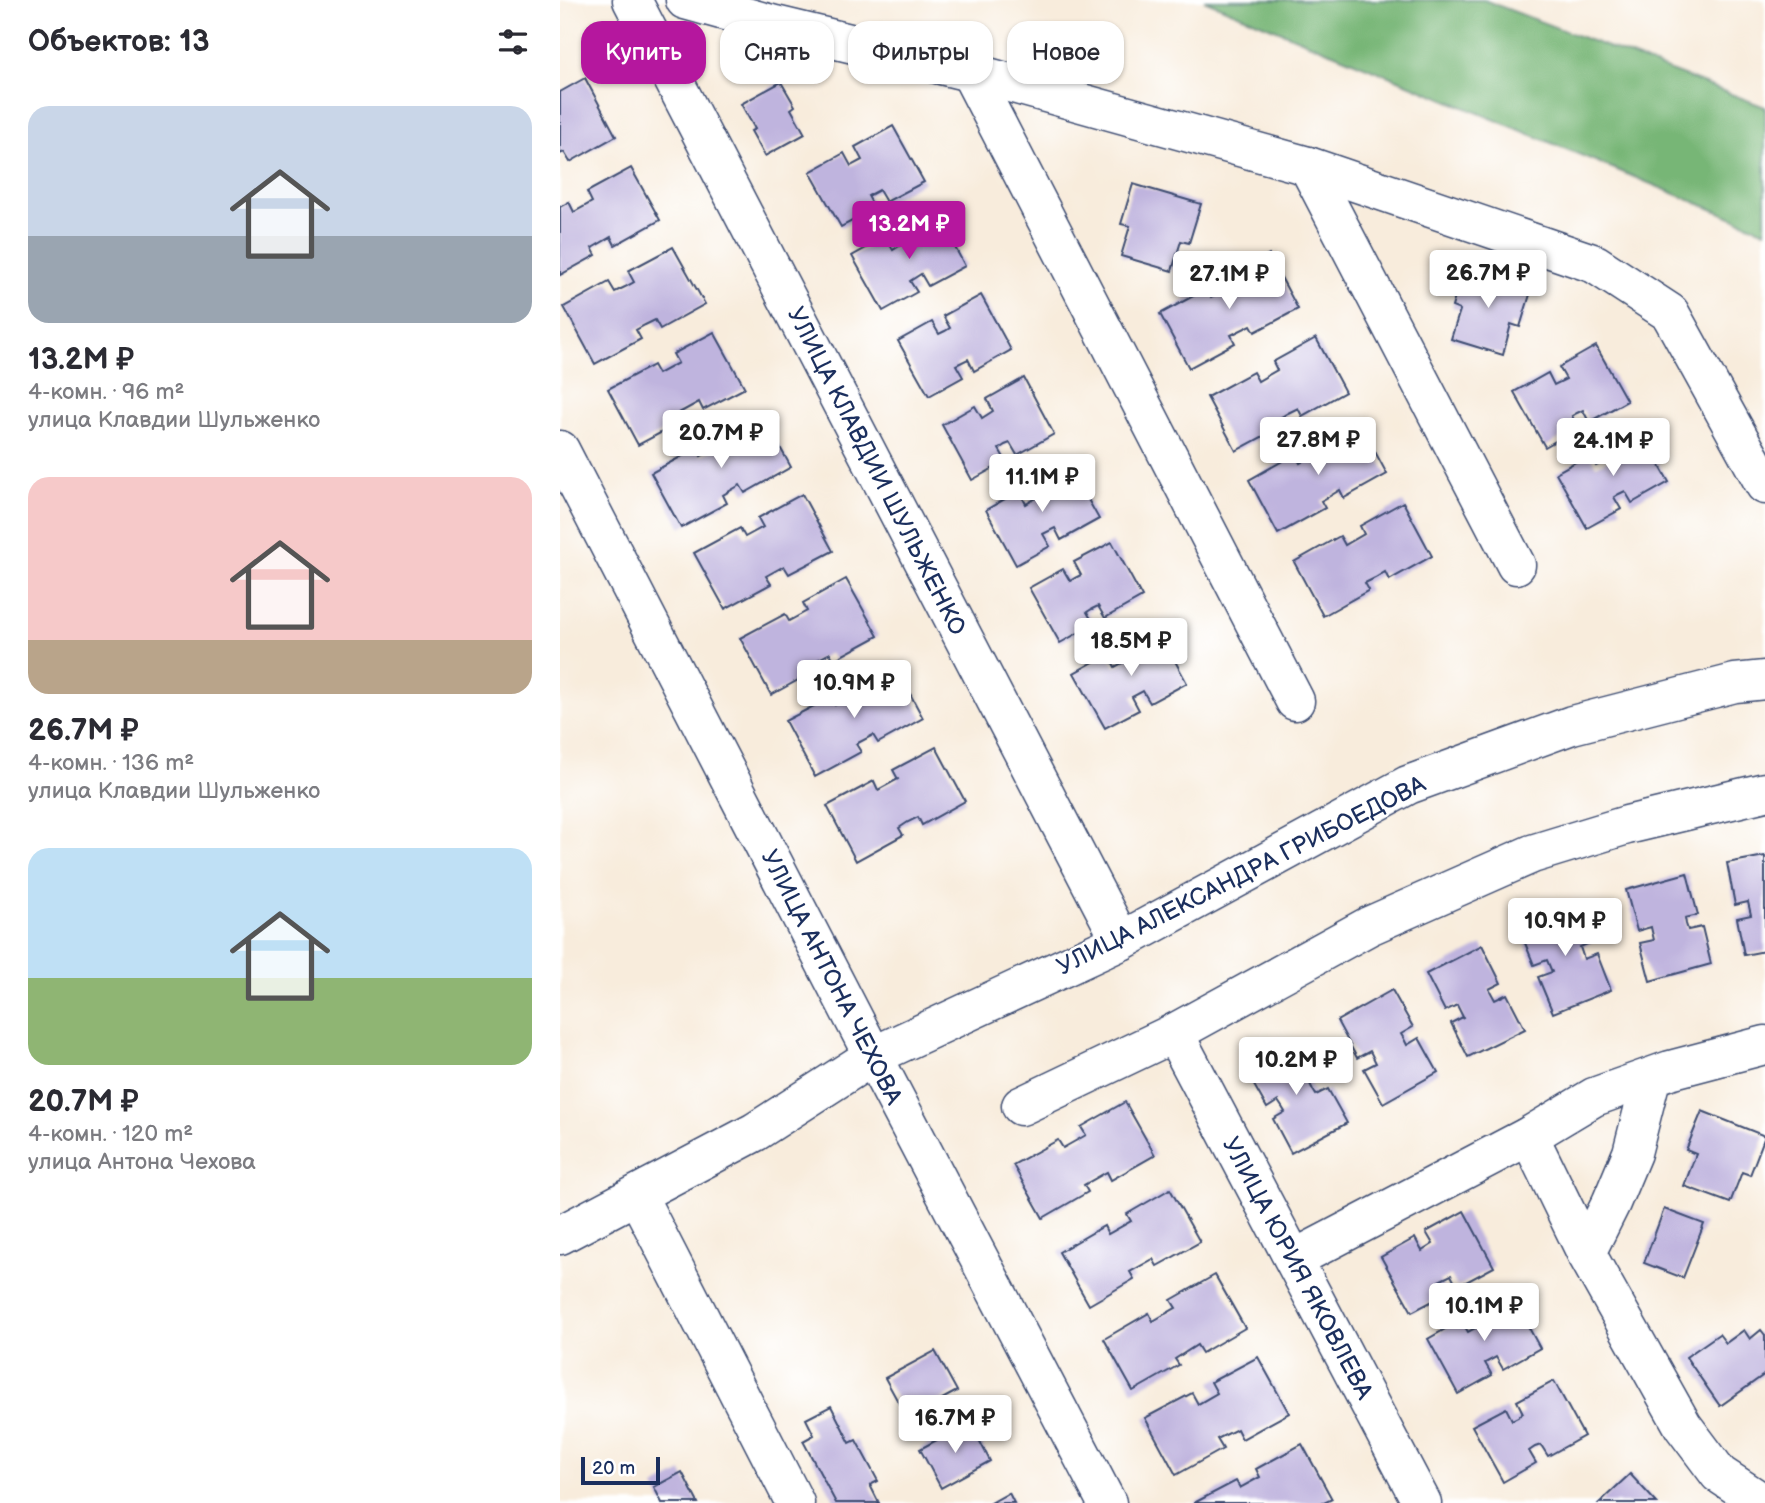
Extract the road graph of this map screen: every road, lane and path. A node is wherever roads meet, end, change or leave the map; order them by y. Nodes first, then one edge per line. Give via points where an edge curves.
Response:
1 (632, 0) edge
2 (685, 0) edge
3 (848, 43) edge
4 (993, 78) edge
5 (976, 84) edge
6 (1308, 166) junction
7 (560, 450) edge
8 (1765, 485) edge
9 (1516, 565) dead end
10 (1765, 680) edge
11 (1294, 701) dead end
12 (1765, 792) edge
13 (1121, 941) junction
14 (1174, 1033) junction
15 (1765, 1045) edge
16 (873, 1056) junction
17 (1651, 1079) junction
18 (1021, 1106) dead end
19 (1530, 1136) junction
20 (637, 1195) junction
21 (560, 1236) edge
22 (1586, 1253) junction
23 (1294, 1259) junction
24 (795, 1503) edge
25 (1107, 1503) edge
26 (1422, 1503) edge
27 (1763, 1503) edge

1 - 13 street, УЛИЦА КЛАВДИИ ШУЛЬЖЕНКО
2 - 3 street
4 - 6 street
5 - 11 street
6 - 8 street via 1595,264 1670,313
6 - 9 street
7 - 16 street, УЛИЦА АНТОНА ЧЕХОВА
10 - 13 street, УЛИЦА АЛЕКСАНДРА ГРИБОЕДОВА via 1735,683 1572,725 1408,785
12 - 14 street via 1532,853 1369,926
13 - 16 street, УЛИЦА АЛЕКСАНДРА ГРИБОЕДОВА
14 - 18 street
14 - 23 street, УЛИЦА ЮРИЯ ЯКОВЛЕВА
15 - 17 street
16 - 20 street, УЛИЦА АЛЕКСАНДРА ГРИБОЕДОВА via 755,1132
16 - 25 street, УЛИЦА АНТОНА ЧЕХОВА
17 - 19 street via 1594,1097
17 - 22 street via 1632,1153
19 - 22 street
19 - 23 street
20 - 21 street, УЛИЦА АЛЕКСАНДРА ГРИБОЕДОВА
20 - 24 street
22 - 27 street via 1683,1426 1719,1474
23 - 26 street, УЛИЦА ЮРИЯ ЯКОВЛЕВА

